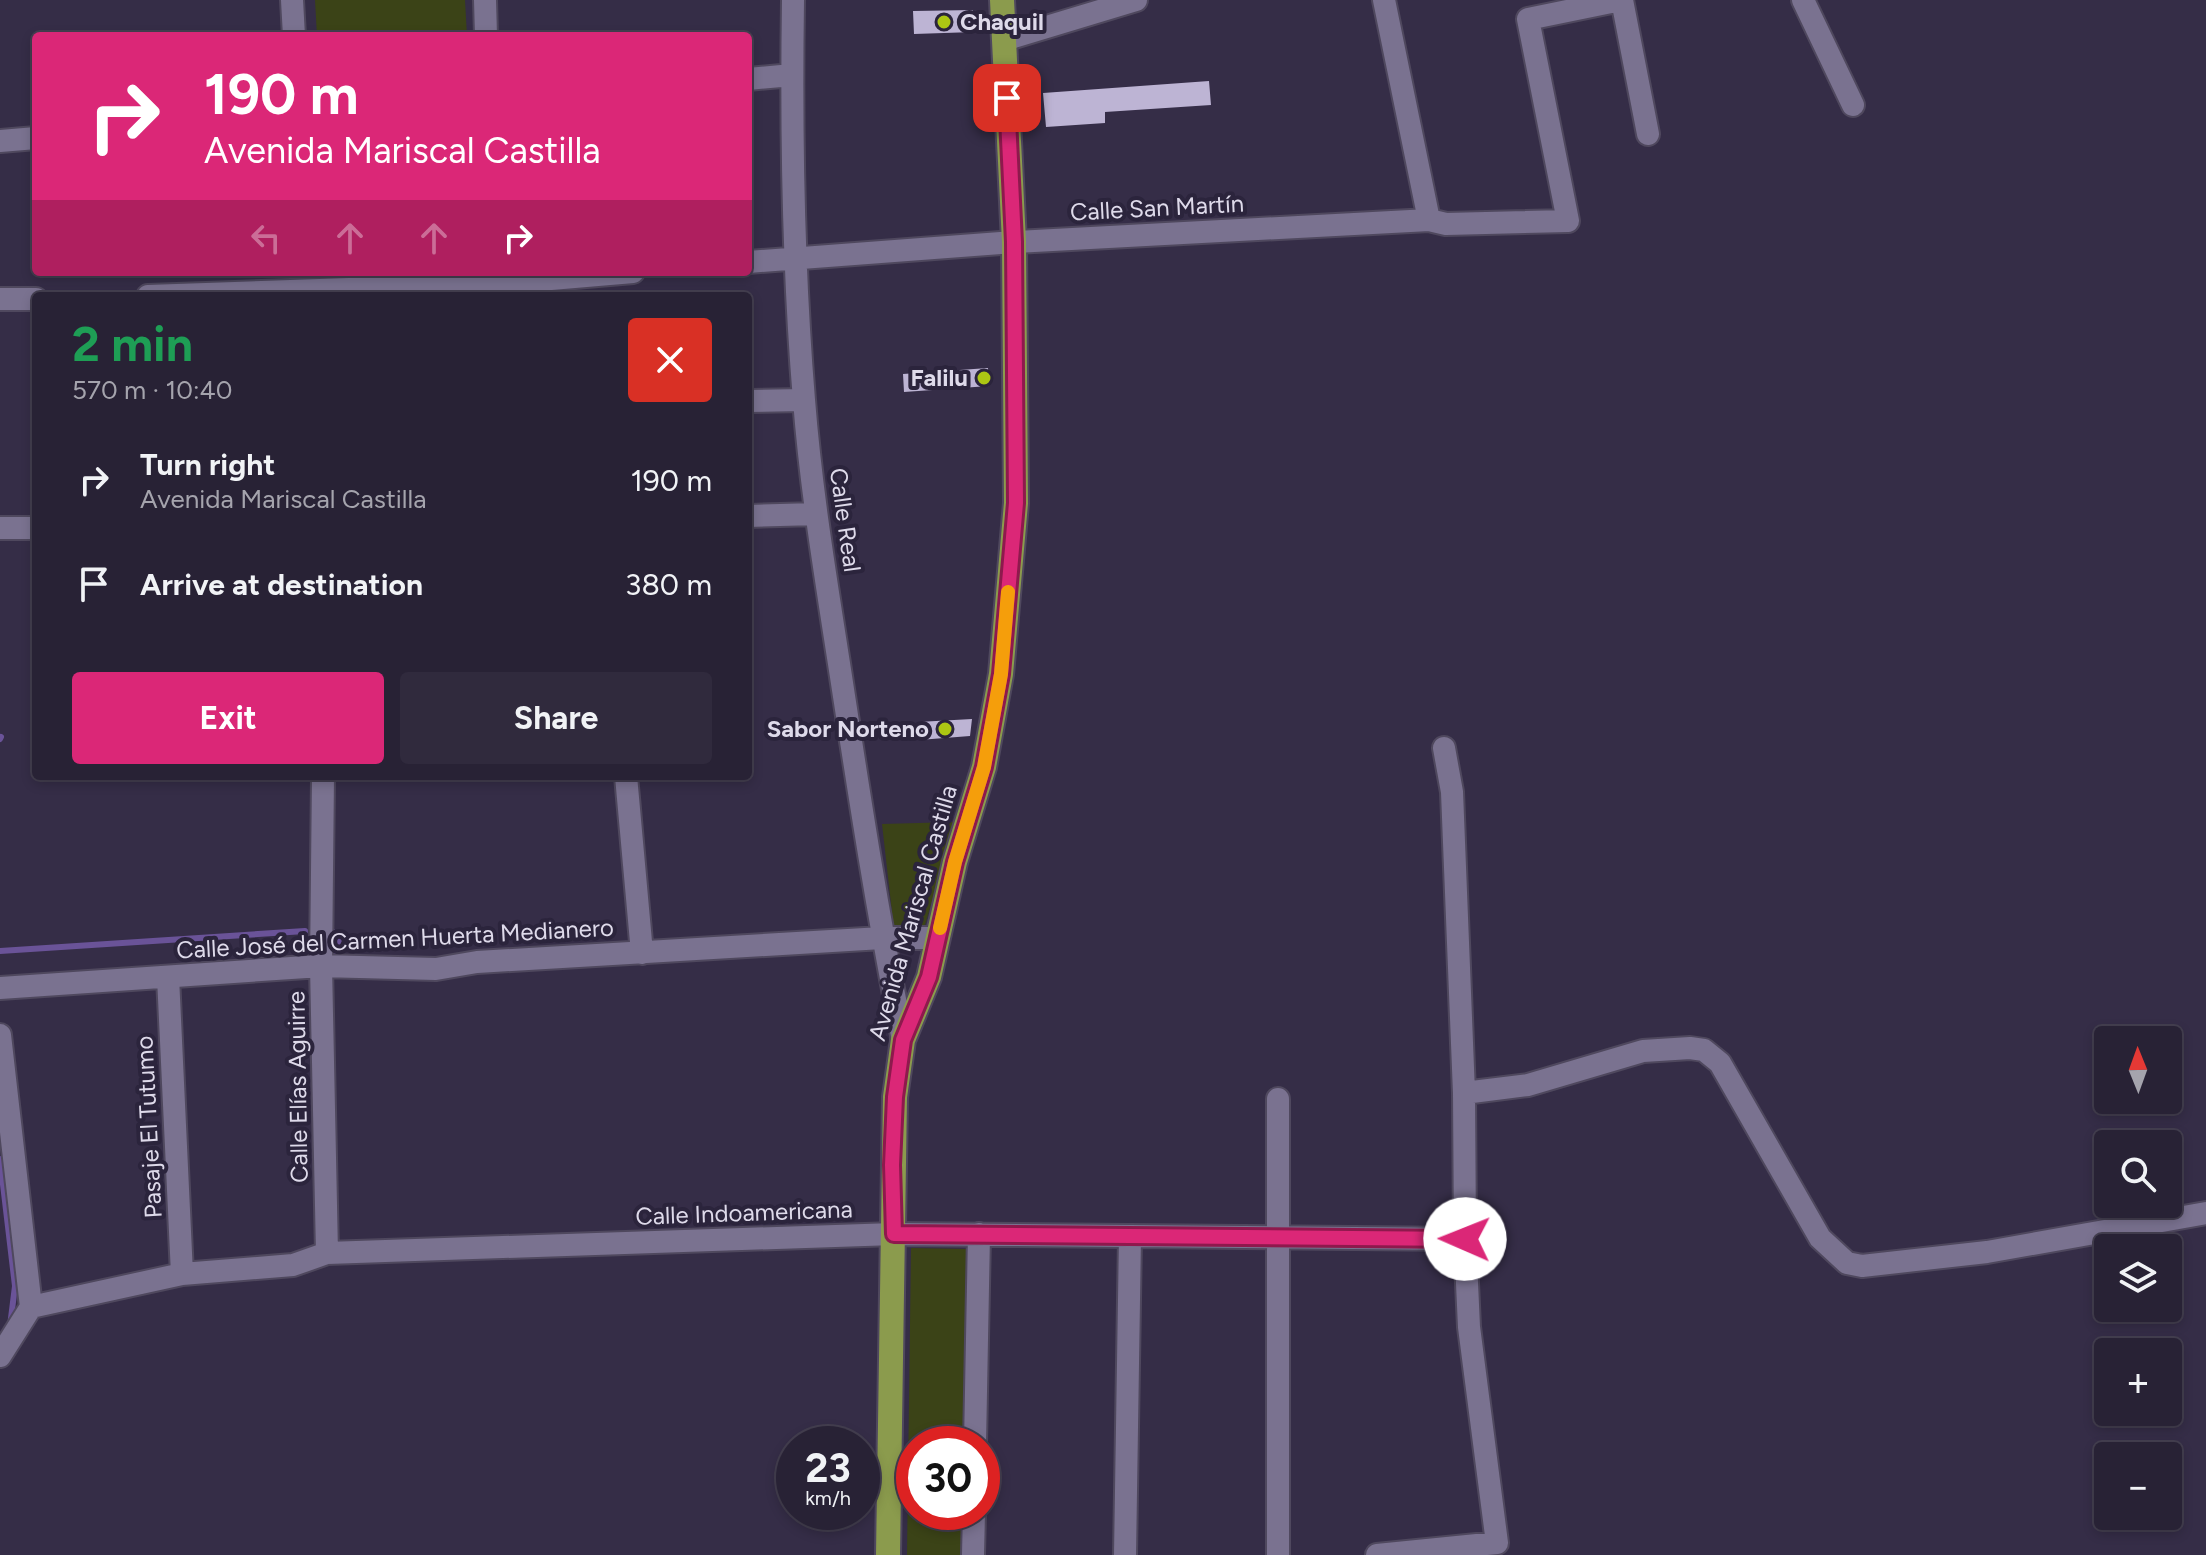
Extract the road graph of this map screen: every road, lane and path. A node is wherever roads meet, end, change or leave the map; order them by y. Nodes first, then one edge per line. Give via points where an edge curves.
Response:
1 (292, 0) edge
2 (485, 0) edge
3 (793, 0) edge
4 (1002, 0) edge
5 (1136, 0) edge
6 (1384, 0) edge
7 (1622, 0) edge
8 (1803, 0) edge
9 (294, 32) edge
10 (486, 32) edge
11 (1004, 40) junction
12 (792, 75) junction
13 (752, 79) edge
14 (1853, 105) dead end
15 (1648, 134) dead end
16 (32, 138) edge
17 (0, 141) edge
18 (1429, 220) junction
19 (1014, 242) junction
20 (797, 257) junction
21 (752, 262) edge
22 (587, 276) edge
23 (494, 284) edge
24 (306, 287) edge
25 (218, 292) edge
26 (0, 299) edge
27 (32, 299) edge
28 (804, 400) junction
29 (752, 401) edge
30 (816, 514) junction
31 (752, 516) edge
32 (0, 528) edge
33 (32, 528) edge
34 (1444, 748) dead end
35 (323, 780) edge
36 (626, 780) edge
37 (882, 938) junction
38 (937, 938) junction
39 (642, 953) junction
40 (321, 966) junction
41 (168, 977) junction
42 (0, 988) edge
43 (0, 1035) edge
44 (903, 1040) junction
45 (1464, 1093) junction
46 (1278, 1099) dead end
47 (6, 1137) edge
48 (2206, 1213) edge
49 (894, 1234) junction
50 (979, 1234) junction
51 (1130, 1236) junction
52 (1280, 1237) junction
53 (1465, 1239) junction
54 (327, 1253) junction
55 (182, 1274) junction
56 (31, 1307) junction
57 (0, 1356) edge
58 (975, 1426) edge
59 (974, 1530) edge
60 (888, 1555) edge
61 (973, 1555) edge
62 (1125, 1555) edge
63 (1278, 1555) edge
64 (1377, 1555) edge

1 - 9 street
2 - 10 street
3 - 12 street, Calle Real
4 - 11 highway, Avenida Mariscal Castilla
5 - 11 street
6 - 18 street
7 - 15 street
7 - 18 street, Calle San Martín via 1528,19 1568,221
8 - 14 street
11 - 19 highway, Avenida Mariscal Castilla
12 - 13 street
12 - 20 street, Calle Real
16 - 17 street
18 - 19 street, Calle San Martín
19 - 20 street, Calle San Martín
19 - 38 highway, Avenida Mariscal Castilla via 1016,503 1001,674 984,767
20 - 21 street, Calle San Martín
20 - 28 street, Calle Real
22 - 23 street
23 - 24 street
24 - 25 street
26 - 27 street
28 - 29 street
28 - 30 street, Calle Real
30 - 31 street
30 - 37 street, Calle Real
32 - 33 street
34 - 45 street via 1452,792
35 - 40 street, Calle Elías Aguirre
36 - 39 street
37 - 38 street, Calle José del Carmen Huerta Medianero
37 - 39 street, Calle José del Carmen Huerta Medianero
37 - 44 street, Calle Real
38 - 44 highway, Avenida Mariscal Castilla via 929,977
39 - 40 street, Calle José del Carmen Huerta Medianero via 436,969
40 - 41 street, Calle José del Carmen Huerta Medianero
40 - 54 street, Calle Elías Aguirre
41 - 42 street, Calle José del Carmen Huerta Medianero
41 - 55 street, Pasaje El Tutumo
43 - 47 street
44 - 49 highway, Avenida Mariscal Castilla via 895,1097
45 - 48 street via 1528,1085 1643,1051 1704,1050 1720,1063 1820,1238 1847,1263 1862,1266 1987,1252
45 - 53 street
46 - 52 street
47 - 56 street
49 - 50 street, Calle Indoamericana
49 - 54 street, Calle Indoamericana
49 - 60 highway, Avenida Mariscal Castilla
50 - 51 street, Calle Indoamericana
50 - 58 street
51 - 52 street, Calle Indoamericana
51 - 62 street
52 - 53 street, Calle Indoamericana
52 - 63 street
53 - 64 street via 1473,1370 1497,1543
54 - 55 street, Calle Indoamericana via 293,1265
55 - 56 street, Calle Indoamericana
56 - 57 street
59 - 61 street

